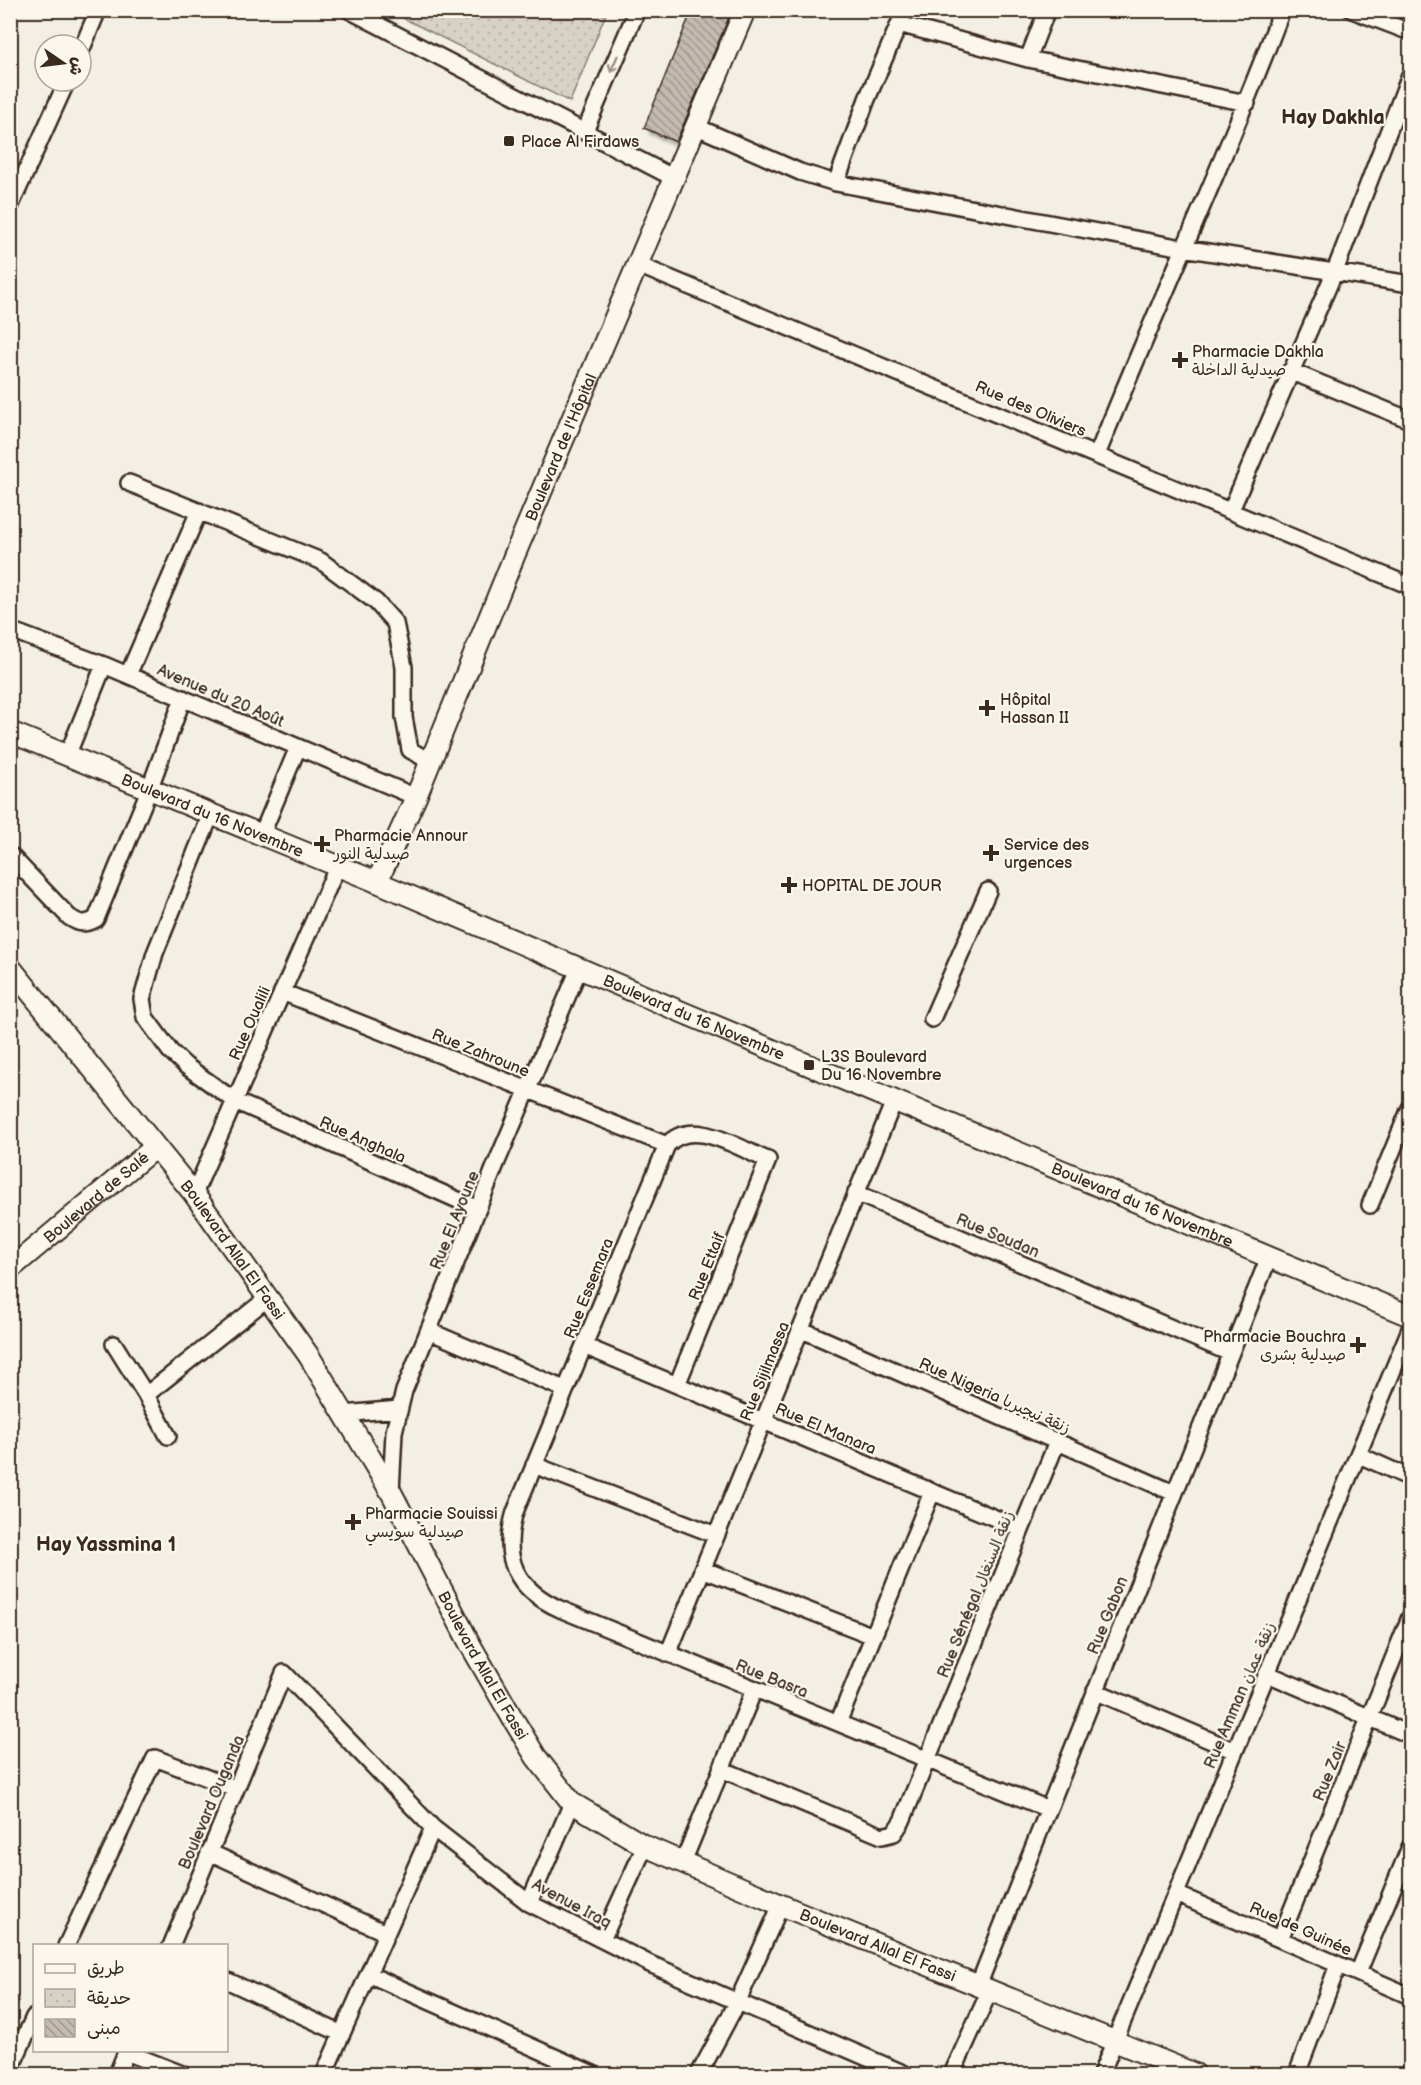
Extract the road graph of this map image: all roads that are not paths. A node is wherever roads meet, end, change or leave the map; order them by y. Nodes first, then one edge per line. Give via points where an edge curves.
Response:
1 (98, 10) edge
2 (349, 10) edge
3 (637, 10) edge
4 (745, 10) edge
5 (1047, 10) edge
6 (1282, 10) edge
7 (1352, 10) edge
8 (902, 17) edge
9 (1410, 32) edge
10 (88, 33) edge
11 (1028, 59) junction
12 (1410, 75) edge
13 (62, 93) edge
14 (1247, 103) junction
15 (697, 127) junction
16 (585, 131) junction
17 (674, 178) junction
18 (836, 183) junction
19 (10, 207) edge
20 (1183, 248) junction
21 (638, 265) junction
22 (1335, 271) junction
23 (1410, 284) edge
24 (1290, 371) junction
25 (1410, 420) edge
26 (1097, 455) junction
27 (129, 483) dead end
28 (1231, 510) junction
29 (199, 511) junction
30 (1410, 586) edge
31 (10, 630) edge
32 (104, 665) junction
33 (128, 675) junction
34 (183, 698) junction
35 (10, 732) edge
36 (298, 747) junction
37 (67, 756) junction
38 (431, 762) junction
39 (149, 790) junction
40 (416, 797) junction
41 (211, 814) junction
42 (262, 834) junction
43 (10, 855) edge
44 (338, 865) junction
45 (377, 882) junction
46 (988, 891) dead end
47 (10, 967) edge
48 (579, 969) junction
49 (282, 992) junction
50 (932, 1019) dead end
51 (528, 1091) junction
52 (235, 1101) junction
53 (894, 1101) junction
54 (1410, 1108) edge
55 (667, 1145) junction
56 (154, 1148) junction
57 (856, 1193) junction
58 (194, 1194) junction
59 (1370, 1205) dead end
60 (478, 1209) junction
61 (1269, 1257) junction
62 (10, 1269) edge
63 (269, 1297) junction
64 (1410, 1316) edge
65 (800, 1329) junction
66 (1410, 1329) edge
67 (429, 1331) junction
68 (114, 1344) dead end
69 (584, 1346) junction
70 (1230, 1353) junction
71 (677, 1385) junction
72 (564, 1389) junction
73 (146, 1395) junction
74 (399, 1409) junction
75 (345, 1414) junction
76 (763, 1421) junction
77 (168, 1436) dead end
78 (1057, 1442) junction
79 (1359, 1455) junction
80 (534, 1466) junction
81 (1410, 1478) edge
82 (391, 1492) junction
83 (932, 1492) junction
84 (1174, 1493) junction
85 (1021, 1529) junction
86 (716, 1535) junction
87 (510, 1549) joint
88 (702, 1569) junction
89 (1410, 1617) edge
90 (873, 1636) junction
91 (668, 1654) junction
92 (284, 1673) joint
93 (1268, 1674) junction
94 (754, 1690) junction
95 (1095, 1691) junction
96 (1370, 1718) junction
97 (838, 1723) junction
98 (1410, 1735) edge
99 (1235, 1751) junction
100 (926, 1761) junction
101 (721, 1769) junction
102 (236, 1789) junction
103 (572, 1803) junction
104 (1048, 1809) junction
105 (433, 1828) junction
106 (645, 1846) junction
107 (1410, 1847) edge
108 (209, 1852) junction
109 (682, 1862) junction
110 (1176, 1894) junction
111 (529, 1903) junction
112 (781, 1905) junction
113 (386, 1933) junction
114 (1281, 1939) junction
115 (602, 1940) junction
116 (67, 1944) edge
117 (172, 1944) edge
118 (1338, 1965) junction
119 (1358, 1972) junction
120 (369, 1974) junction
121 (228, 1981) edge
122 (984, 1988) junction
123 (1410, 1996) edge
124 (737, 2003) junction
125 (33, 2019) edge
126 (342, 2034) junction
127 (1116, 2040) junction
128 (127, 2052) edge
129 (129, 2052) edge
130 (559, 2067) edge
131 (10, 2070) edge
132 (117, 2074) edge
133 (182, 2074) edge
134 (324, 2074) edge
135 (593, 2074) edge
136 (699, 2074) edge
137 (905, 2074) edge
138 (952, 2074) edge
139 (1101, 2074) edge
140 (1195, 2074) edge
141 (1297, 2074) edge

1 - 10 street
2 - 16 street
3 -> 16 street
4 - 15 street, Boulevard de l'Hôpital
5 - 11 street
6 - 14 street
7 - 9 street
8 - 11 street
8 - 18 street
11 - 14 street
12 - 22 street
13 - 19 street
14 - 20 street
15 - 17 street, Boulevard de l'Hôpital
15 - 18 street via 800,172
16 - 17 street
17 - 21 street, Boulevard de l'Hôpital
18 - 20 street
20 - 22 street
20 - 26 street
21 - 26 street, Rue des Oliviers
21 - 38 street, Boulevard de l'Hôpital
22 - 23 street
22 - 24 street
24 - 25 street
24 - 28 street
26 - 28 street, Rue des Oliviers
27 - 29 street
28 - 30 street, Rue des Oliviers
29 - 33 street
29 - 38 street via 321,561 376,602 395,623 404,668 404,717 410,750
31 - 32 street, Avenue du 20 Août
32 - 33 street, Avenue du 20 Août
32 - 37 street
33 - 34 street, Avenue du 20 Août
34 - 36 street, Avenue du 20 Août
34 - 39 street
35 - 37 street, Boulevard du 16 Novembre
36 - 40 street, Avenue du 20 Août
36 - 42 street
37 - 39 street, Boulevard du 16 Novembre
38 - 40 street, Boulevard de l'Hôpital
39 - 41 street, Boulevard du 16 Novembre
39 - 43 street via 103,908 88,923 78,923 69,917
40 - 45 street, Boulevard de l'Hôpital
41 - 42 street, Boulevard du 16 Novembre
41 - 52 street, Rue Anghala via 155,953 142,1007 170,1051
42 - 44 street, Boulevard du 16 Novembre
44 - 45 street, Boulevard du 16 Novembre
44 - 49 street, Rue Oualili
45 - 48 street, Boulevard du 16 Novembre
46 - 50 street
47 - 56 street, Boulevard Allal El Fassi
48 - 51 street, Rue El Ayoune
48 - 53 street, Boulevard du 16 Novembre
49 - 51 street, Rue Zahroune
49 - 52 street, Rue Oualili
51 - 55 street, Rue Zahroune
51 - 60 street, Rue El Ayoune
52 - 58 street, Rue Oualili
52 - 60 street, Rue Anghala
53 - 57 street, Rue Sijilmassa
53 - 61 street, Boulevard du 16 Novembre
54 - 59 street
55 - 69 street, Rue Essemara
55 - 71 street, Rue Ettaif via 682,1134 699,1134 768,1160
56 - 58 street, Boulevard Allal El Fassi
56 - 62 street, Boulevard de Salé
57 - 65 street, Rue Sijilmassa
57 - 70 street, Rue Soudan
58 - 63 street, Boulevard Allal El Fassi
60 - 67 street, Rue El Ayoune
61 - 64 street, Boulevard du 16 Novembre
61 - 70 street, Rue Gabon
63 - 73 street
63 - 75 street, Boulevard Allal El Fassi
65 - 76 street, Rue Sijilmassa
65 - 78 street, Rue Nigeria زنقة نيجيريا
66 - 79 street, Rue Amman زنقة عمان
67 - 72 street
67 - 74 street, Rue El Ayoune
68 - 73 street
69 - 71 street, Rue El Manara
69 - 72 street, Rue Essemara
70 - 84 street, Rue Gabon
71 - 76 street, Rue El Manara
72 - 80 street, Rue Essemara
73 - 77 street
74 - 75 street
74 - 82 street, Rue El Ayoune
75 - 82 street, Boulevard Allal El Fassi
76 - 83 street, Rue El Manara
76 - 86 street, Rue Sijilmassa
78 - 84 street, Rue Nigeria زنقة نيجيريا
78 - 85 street, Rue Sénégal زنقة السنغال
79 - 81 street
79 - 93 street, Rue Amman زنقة عمان
80 - 86 street
80 - 87 street, Rue Essemara via 511,1525
82 - 103 street, Boulevard Allal El Fassi via 513,1719 536,1757
83 - 85 street, Rue El Manara
83 - 90 street
84 - 95 street, Rue Gabon
85 - 100 street, Rue Sénégal زنقة السنغال
86 - 88 street, Rue Sijilmassa
87 - 91 street, Rue Basra via 520,1580 538,1599
88 - 90 street
88 - 91 street, Rue Sijilmassa
89 - 96 street, Rue Zair
90 - 97 street
91 - 94 street, Rue Basra
92 - 102 street, Boulevard Ouganda
92 - 105 street, Avenue Iraq
93 - 96 street
93 - 99 street, Rue Amman زنقة عمان
94 - 97 street, Rue Basra
94 - 101 street
95 - 99 street
95 - 104 street, Rue Gabon
96 - 98 street
96 - 114 street, Rue Zair
97 - 100 street, Rue Basra
99 - 110 street, Rue Amman زنقة عمان
100 - 101 street, Rue Sénégal زنقة السنغال via 902,1821 894,1833 882,1836
100 - 104 street, Rue Basra
101 - 109 street
102 - 108 street, Boulevard Ouganda
102 - 116 street via 155,1758
103 - 106 street, Boulevard Allal El Fassi
103 - 111 street
104 - 122 street, Rue Gabon
105 - 111 street, Avenue Iraq
105 - 113 street
106 - 109 street, Boulevard Allal El Fassi
106 - 115 street
107 - 119 street
108 - 113 street
108 - 117 street, Boulevard Ouganda
109 - 112 street, Boulevard Allal El Fassi
110 - 114 street, Rue de Guinée
110 - 127 street, Rue Amman زنقة عمان
111 - 115 street, Avenue Iraq
112 - 122 street, Boulevard Allal El Fassi
112 - 124 street
113 - 120 street
114 - 118 street, Rue de Guinée
115 - 124 street, Avenue Iraq
118 - 119 street, Rue de Guinée
118 - 141 street
119 - 123 street, Rue de Guinée
120 - 126 street
120 - 130 street
121 - 126 street
122 - 127 street, Boulevard Allal El Fassi
122 - 138 street, Rue Gabon
124 - 136 street
124 - 137 street, Avenue Iraq
125 - 131 street
126 - 134 street
127 - 139 street, Rue Amman زنقة عمان
127 - 140 street, Boulevard Allal El Fassi
128 - 132 street
129 - 133 street
130 - 135 street

